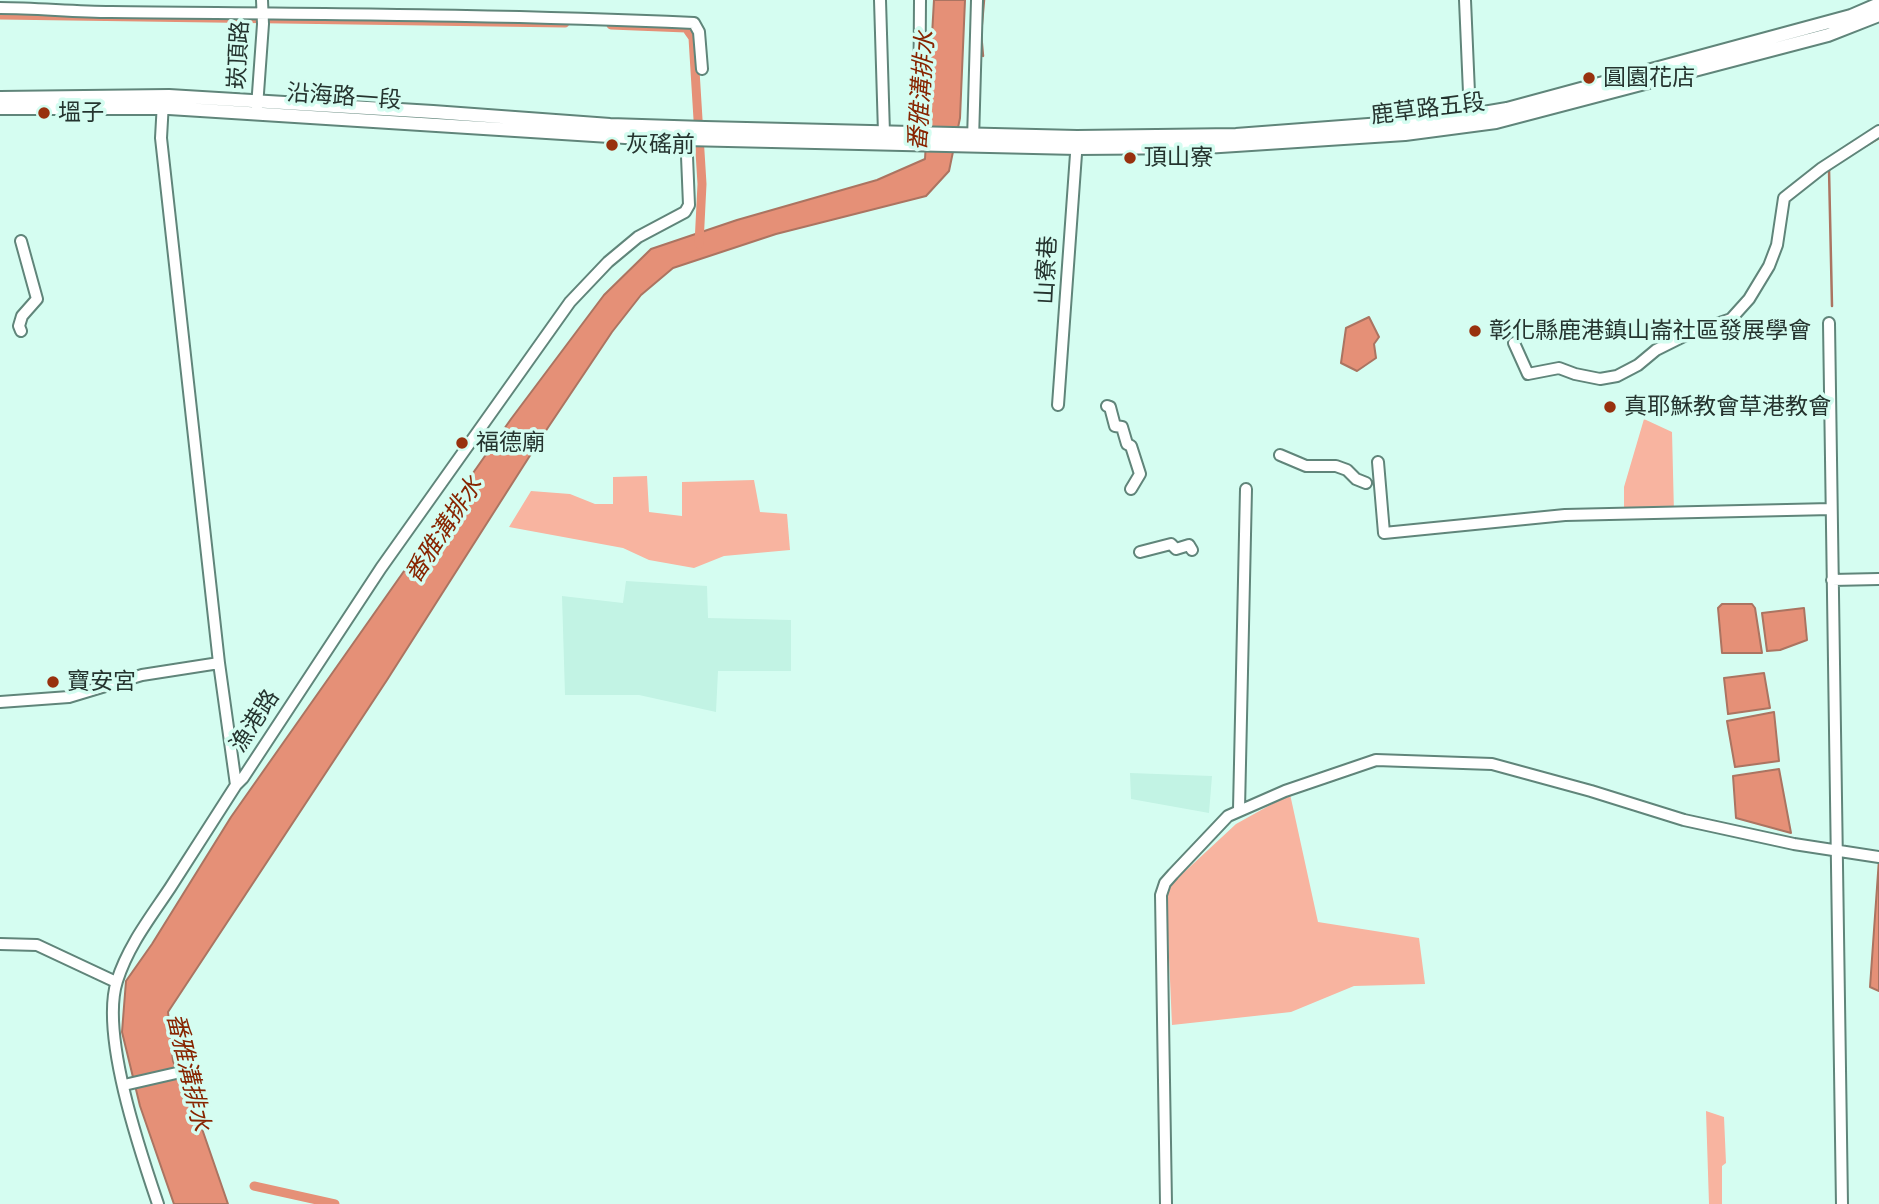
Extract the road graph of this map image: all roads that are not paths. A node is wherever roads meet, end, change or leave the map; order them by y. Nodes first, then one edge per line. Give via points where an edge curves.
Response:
1 (880, 0) edge
2 (920, 0) edge
3 (977, 0) edge
4 (1465, 0) edge
5 (1879, 4) edge
6 (262, 6) edge
7 (0, 8) edge
8 (1879, 15) edge
9 (702, 69) dead end
10 (0, 98) edge
11 (163, 102) junction
12 (257, 107) junction
13 (0, 108) edge
14 (1470, 116) junction
15 (1879, 131) edge
16 (685, 133) junction
17 (884, 133) junction
18 (705, 134) junction
19 (922, 139) junction
20 (970, 140) junction
21 (1077, 143) junction
22 (21, 242) dead end
23 (1829, 323) dead end
24 (21, 331) dead end
25 (1514, 343) dead end
26 (1058, 405) dead end
27 (1107, 406) dead end
28 (1280, 455) dead end
29 (1378, 462) dead end
30 (1366, 483) dead end
31 (1131, 489) dead end
32 (1246, 489) dead end
33 (1831, 509) junction
34 (1192, 550) dead end
35 (1140, 552) dead end
36 (1879, 579) edge
37 (1832, 580) junction
38 (219, 663) junction
39 (0, 702) edge
40 (236, 785) junction
41 (1240, 809) junction
42 (1838, 851) junction
43 (1879, 856) edge
44 (0, 944) edge
45 (116, 982) junction
46 (194, 1069) dead end
47 (124, 1085) junction
48 (158, 1204) edge
49 (1166, 1204) edge
50 (1842, 1204) edge

1 - 17 street
2 - 19 street
3 - 20 street
4 - 14 street
5 - 14 main road, 鹿草路五段 via 1851,16 1582,90
6 - 7 street via 109,12
6 - 9 street via 694,23
6 - 12 street, 崁頂路
8 - 21 main road, 鹿草路五段 via 1828,35 1496,122 1447,130 1205,147
10 - 11 main road, 沿海路一段
11 - 12 main road, 沿海路一段
11 - 13 main road, 沿海路一段
11 - 38 street via 160,138
12 - 16 main road, 沿海路一段
14 - 21 main road, 鹿草路五段
15 - 25 street via 1784,198 1769,266 1731,319 1656,350 1617,376 1600,379 1559,368 1528,374
16 - 18 main road, 沿海路一段
16 - 40 street, 漁港路 via 689,205 685,212 638,237 569,302
17 - 18 main road
17 - 19 main road
18 - 19 main road
19 - 20 main road, 鹿草路五段
20 - 21 main road, 鹿草路五段
21 - 26 street, 山寮巷
22 - 24 street via 37,299 22,316
23 - 33 street
27 - 31 street via 1115,426 1122,427 1140,474
28 - 30 street via 1306,466 1336,466
29 - 33 street via 1384,533 1565,515
32 - 41 street
33 - 37 street
34 - 35 street via 1189,545 1176,549 1171,544
36 - 37 street
37 - 42 street
38 - 39 street via 142,675 69,697
38 - 40 street
40 - 45 street, 漁港路 via 132,945
41 - 42 street via 1376,760 1492,764 1684,820
41 - 49 street via 1173,874 1161,895
42 - 43 street
42 - 50 street
44 - 45 street via 37,945
45 - 47 street, 漁港路 via 115,1049
46 - 47 street
47 - 48 street, 漁港路

